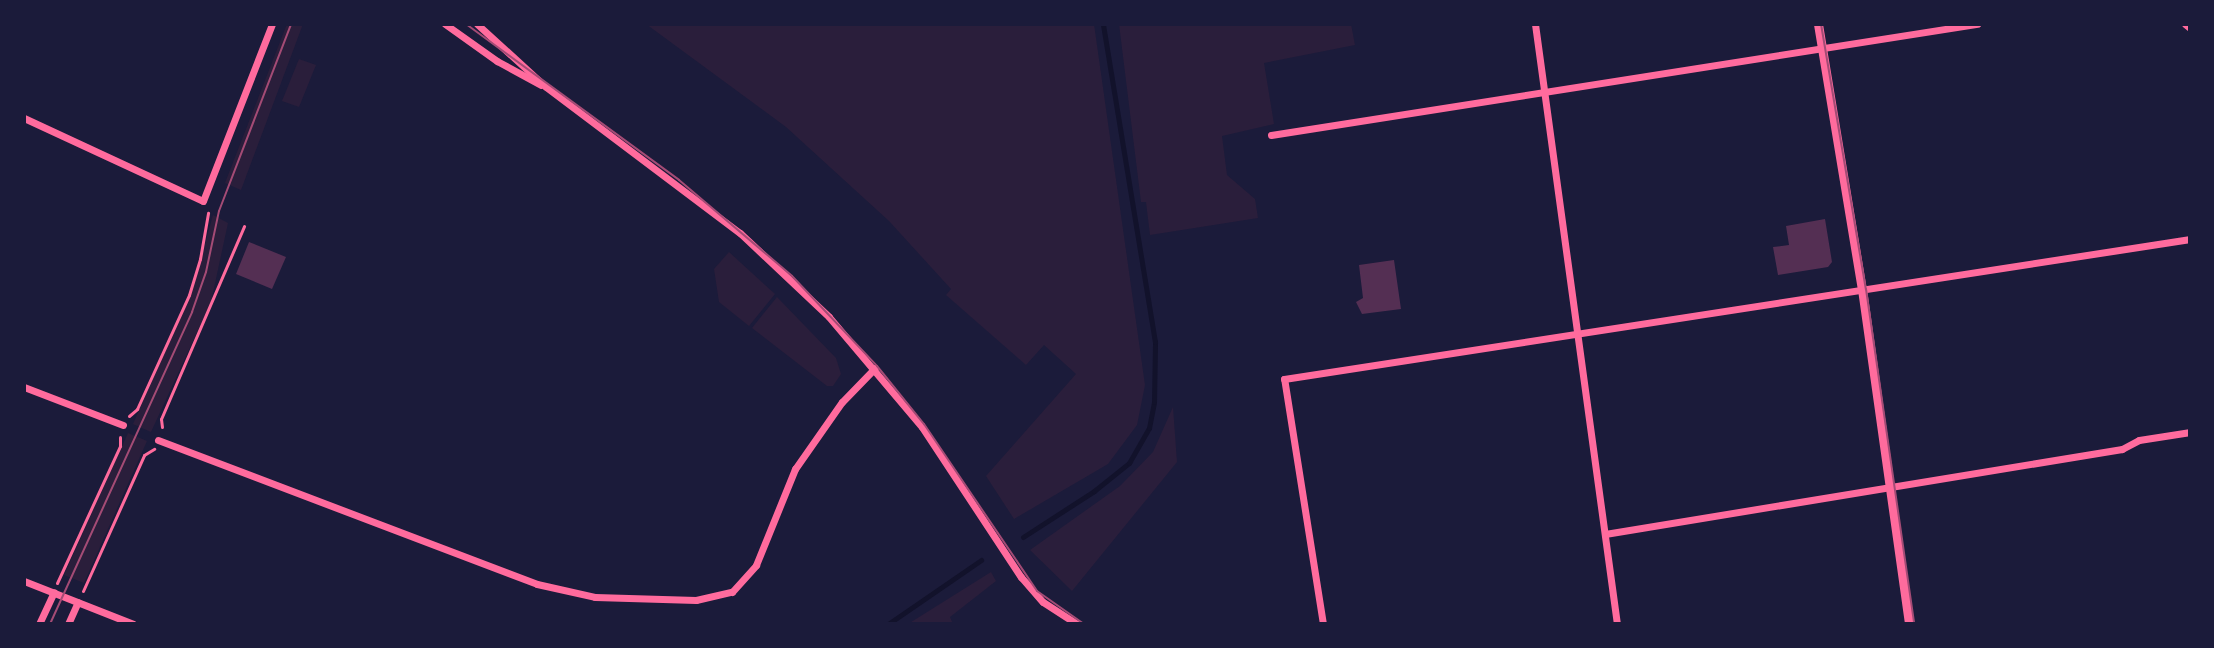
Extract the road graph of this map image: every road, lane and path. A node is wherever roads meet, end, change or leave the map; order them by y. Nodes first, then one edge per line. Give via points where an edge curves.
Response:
1 (272, 24) edge
2 (445, 24) edge
3 (477, 24) edge
4 (1535, 24) edge
5 (1818, 24) edge
6 (1977, 24) edge
7 (2185, 24) edge
8 (2190, 28) edge
9 (1823, 51) junction
10 (546, 87) junction
11 (1545, 93) junction
12 (24, 118) edge
13 (1271, 135) dead end
14 (207, 203) junction
15 (244, 226) dead end
16 (2190, 239) edge
17 (1862, 289) junction
18 (1577, 333) junction
19 (875, 368) junction
20 (24, 387) edge
21 (123, 425) junction
22 (2190, 432) edge
23 (158, 440) junction
24 (1890, 487) junction
25 (1605, 534) junction
26 (24, 581) edge
27 (54, 592) junction
28 (78, 602) junction
29 (39, 624) edge
30 (68, 624) edge
31 (133, 624) edge
32 (1077, 624) edge
33 (1323, 624) edge
34 (1617, 624) edge
35 (1909, 624) edge

1 - 14 street
2 - 10 street
3 - 10 street
4 - 11 street
5 - 9 street
6 - 9 street
7 - 8 street
9 - 11 street
9 - 17 street
10 - 19 street via 740,233
11 - 13 street
11 - 18 street
12 - 14 street
14 - 21 path via 189,295 137,409
15 - 23 path via 161,419
16 - 17 street
17 - 18 street
17 - 24 street
18 - 25 street
18 - 33 street via 1284,379
19 - 23 street via 842,402 795,469 756,565 732,592 696,600 595,597 537,584
19 - 32 street via 956,475 1021,577 1043,602
20 - 21 street
21 - 27 path via 120,446
22 - 24 street via 2139,440 2122,449
23 - 28 path via 144,455
24 - 25 street
24 - 35 street
25 - 34 street
26 - 27 street
27 - 28 street
27 - 29 street
28 - 30 street
28 - 31 street

